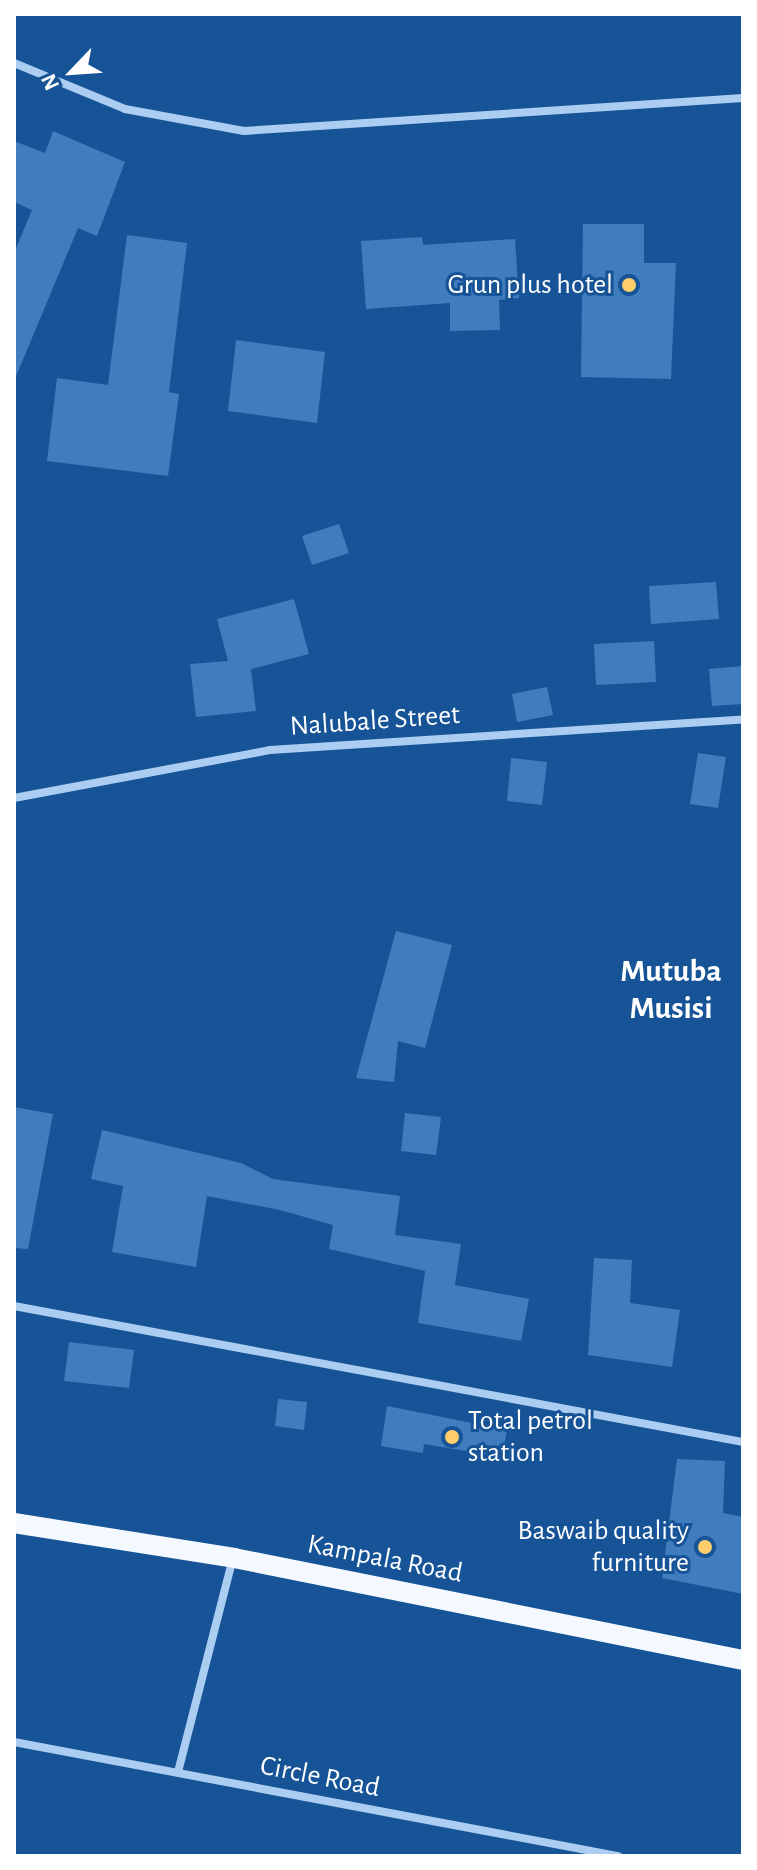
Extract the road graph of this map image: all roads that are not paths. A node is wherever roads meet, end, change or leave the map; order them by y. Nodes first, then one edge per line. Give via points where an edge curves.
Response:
1 (14, 63) edge
2 (743, 98) edge
3 (743, 719) edge
4 (14, 798) edge
5 (14, 1306) edge
6 (743, 1442) edge
7 (14, 1523) edge
8 (234, 1558) junction
9 (743, 1660) edge
10 (14, 1742) edge
11 (178, 1772) junction
12 (618, 1856) edge

1 - 2 street via 125,109 244,131
3 - 4 street, Nalubale Street via 270,750
5 - 6 street
7 - 8 main road, Kampala Road
8 - 9 main road, Kampala Road
8 - 11 street
10 - 11 street, Circle Road
11 - 12 street, Circle Road

